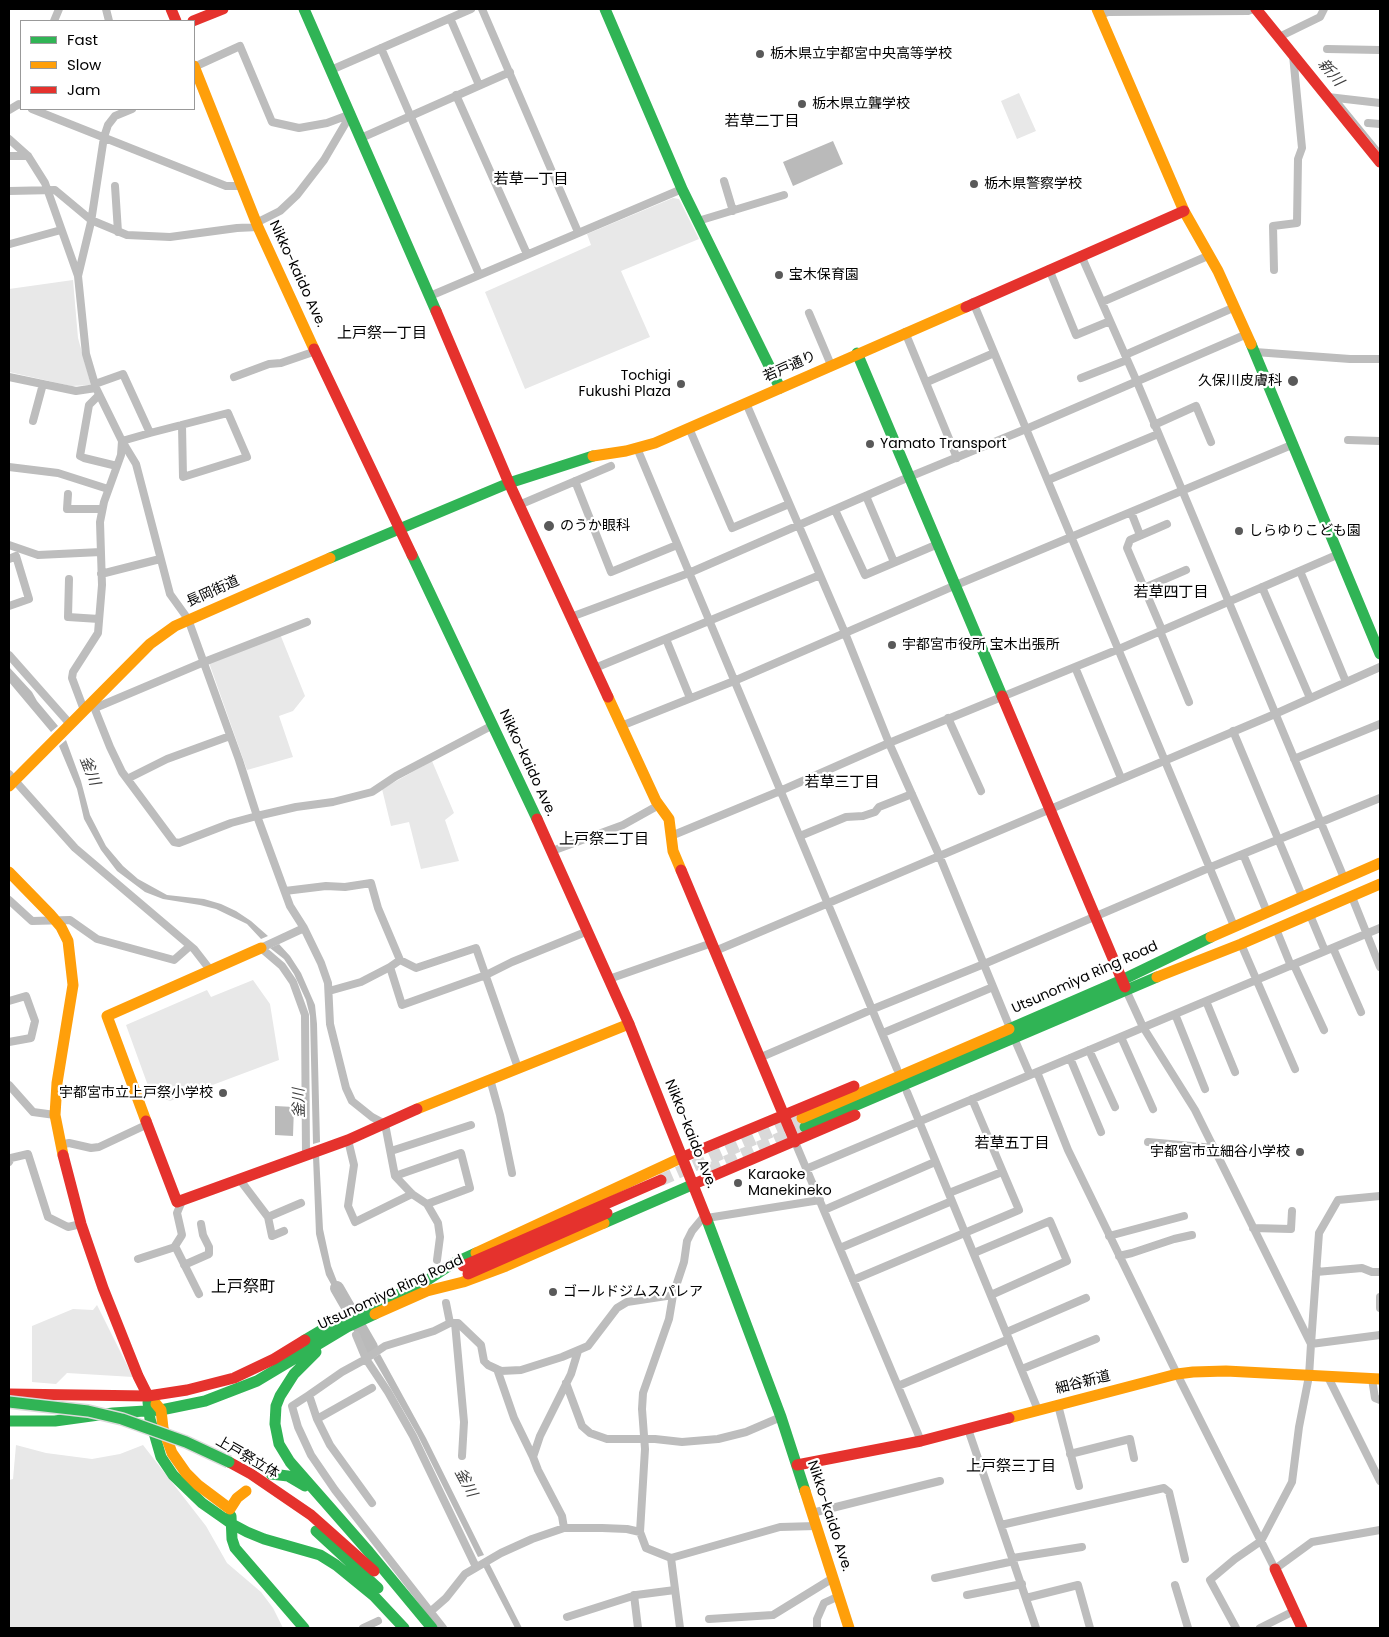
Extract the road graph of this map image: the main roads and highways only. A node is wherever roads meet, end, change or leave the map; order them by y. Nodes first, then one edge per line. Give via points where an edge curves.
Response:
1 (223, 9) edge
2 (304, 9) edge
3 (605, 9) edge
4 (1254, 9) edge
5 (1099, 12) edge
6 (195, 21) edge
7 (197, 82) edge
8 (1380, 162) edge
9 (1184, 211) junction
10 (857, 354) junction
11 (780, 388) junction
12 (509, 483) junction
13 (400, 528) junction
14 (1379, 646) edge
15 (11, 780) edge
16 (1380, 863) edge
17 (9, 872) edge
18 (1380, 884) edge
19 (261, 948) road end
20 (1124, 985) junction
21 (629, 1024) junction
22 (1012, 1033) junction
23 (933, 1062) junction
24 (952, 1064) junction
25 (784, 1115) junction
26 (795, 1142) junction
27 (684, 1157) junction
28 (663, 1184) tunnel mouth
29 (694, 1184) junction
30 (424, 1288) junction
31 (348, 1326) junction
32 (1376, 1379) edge
33 (9, 1394) edge
34 (148, 1396) junction
35 (9, 1402) edge
36 (9, 1409) edge
37 (161, 1410) junction
38 (148, 1411) junction
39 (9, 1421) edge
40 (227, 1466) junction
41 (798, 1466) junction
42 (270, 1474) dead end
43 (246, 1491) dead end
44 (230, 1508) junction
45 (334, 1512) junction
46 (232, 1524) junction
47 (1275, 1569) road end
48 (383, 1588) junction
49 (304, 1628) edge
50 (404, 1628) edge
51 (412, 1628) edge
52 (424, 1628) edge
53 (432, 1628) edge
54 (849, 1628) edge
55 (1302, 1628) edge

1 - 6 main road
2 - 12 main road
3 - 11 main road via 682,189
4 - 8 main road via 1282,36 1292,53 1333,97
5 - 9 main road
7 - 13 main road, Nikko-kaido Ave. via 257,225
9 - 10 main road, 若戸通り
9 - 14 main road via 1235,307
10 - 11 main road, 若戸通り
10 - 20 main road
11 - 12 main road, 若戸通り via 637,448 586,457
12 - 13 main road, 若戸通り
12 - 25 main road via 621,726 669,819 673,851
13 - 15 main road, 長岡街道 via 175,626 150,644
13 - 21 main road, Nikko-kaido Ave. via 552,851
16 - 20 main road, Utsunomiya Ring Road via 1234,926
17 - 34 main road via 56,921 68,940 73,985 56,1083 60,1145 81,1224 103,1288
18 - 20 main road, Utsunomiya Ring Road via 1241,944
19 - 21 main road via 107,1016 178,1202 348,1140 437,1100
20 - 22 main road, Utsunomiya Ring Road
21 - 27 main road, Nikko-kaido Ave.
22 - 23 main road, Utsunomiya Ring Road
22 - 24 main road, Utsunomiya Ring Road
23 - 24 main road, Utsunomiya Ring Road via 804,1123
23 - 25 main road via 897,1069
24 - 26 main road via 933,1079 907,1092
25 - 26 main road
25 - 27 main road
26 - 29 main road
27 - 29 main road, Nikko-kaido Ave.
27 - 30 main road via 452,1264
28 - 30 main road, Utsunomiya Ring Road
29 - 30 main road via 506,1266 463,1282
29 - 41 main road, Nikko-kaido Ave.
30 - 31 main road, Utsunomiya Ring Road via 379,1307
31 - 34 main road, Utsunomiya Ring Road via 326,1326 274,1359 234,1378
31 - 37 main road, Utsunomiya Ring Road via 250,1384 205,1401
31 - 45 main road via 294,1374 280,1396 275,1415 276,1435 284,1454
32 - 41 main road, 細谷新道 via 1209,1371 1177,1374 921,1441
33 - 34 main road, Utsunomiya Ring Road
34 - 37 main road
34 - 38 main road
35 - 40 main road, 上戸祭立体, bridge via 62,1407 122,1419 186,1442
36 - 40 main road, 上戸祭立体 via 121,1426
37 - 38 main road, Utsunomiya Ring Road
37 - 44 main road via 167,1443 178,1463 198,1485
38 - 39 main road, Utsunomiya Ring Road
38 - 46 main road via 161,1457 173,1475 202,1503
40 - 48 main road, 上戸祭立体 via 251,1474 311,1515 342,1540
41 - 54 main road, Nikko-kaido Ave.
42 - 45 main road via 296,1480
43 - 44 main road
44 - 46 main road
45 - 48 main road
46 - 48 main road via 264,1539 320,1555 346,1572
46 - 49 main road via 235,1548
47 - 55 main road
48 - 50 main road
48 - 51 main road, 上戸祭立体
48 - 52 main road, 上戸祭立体
48 - 53 main road

